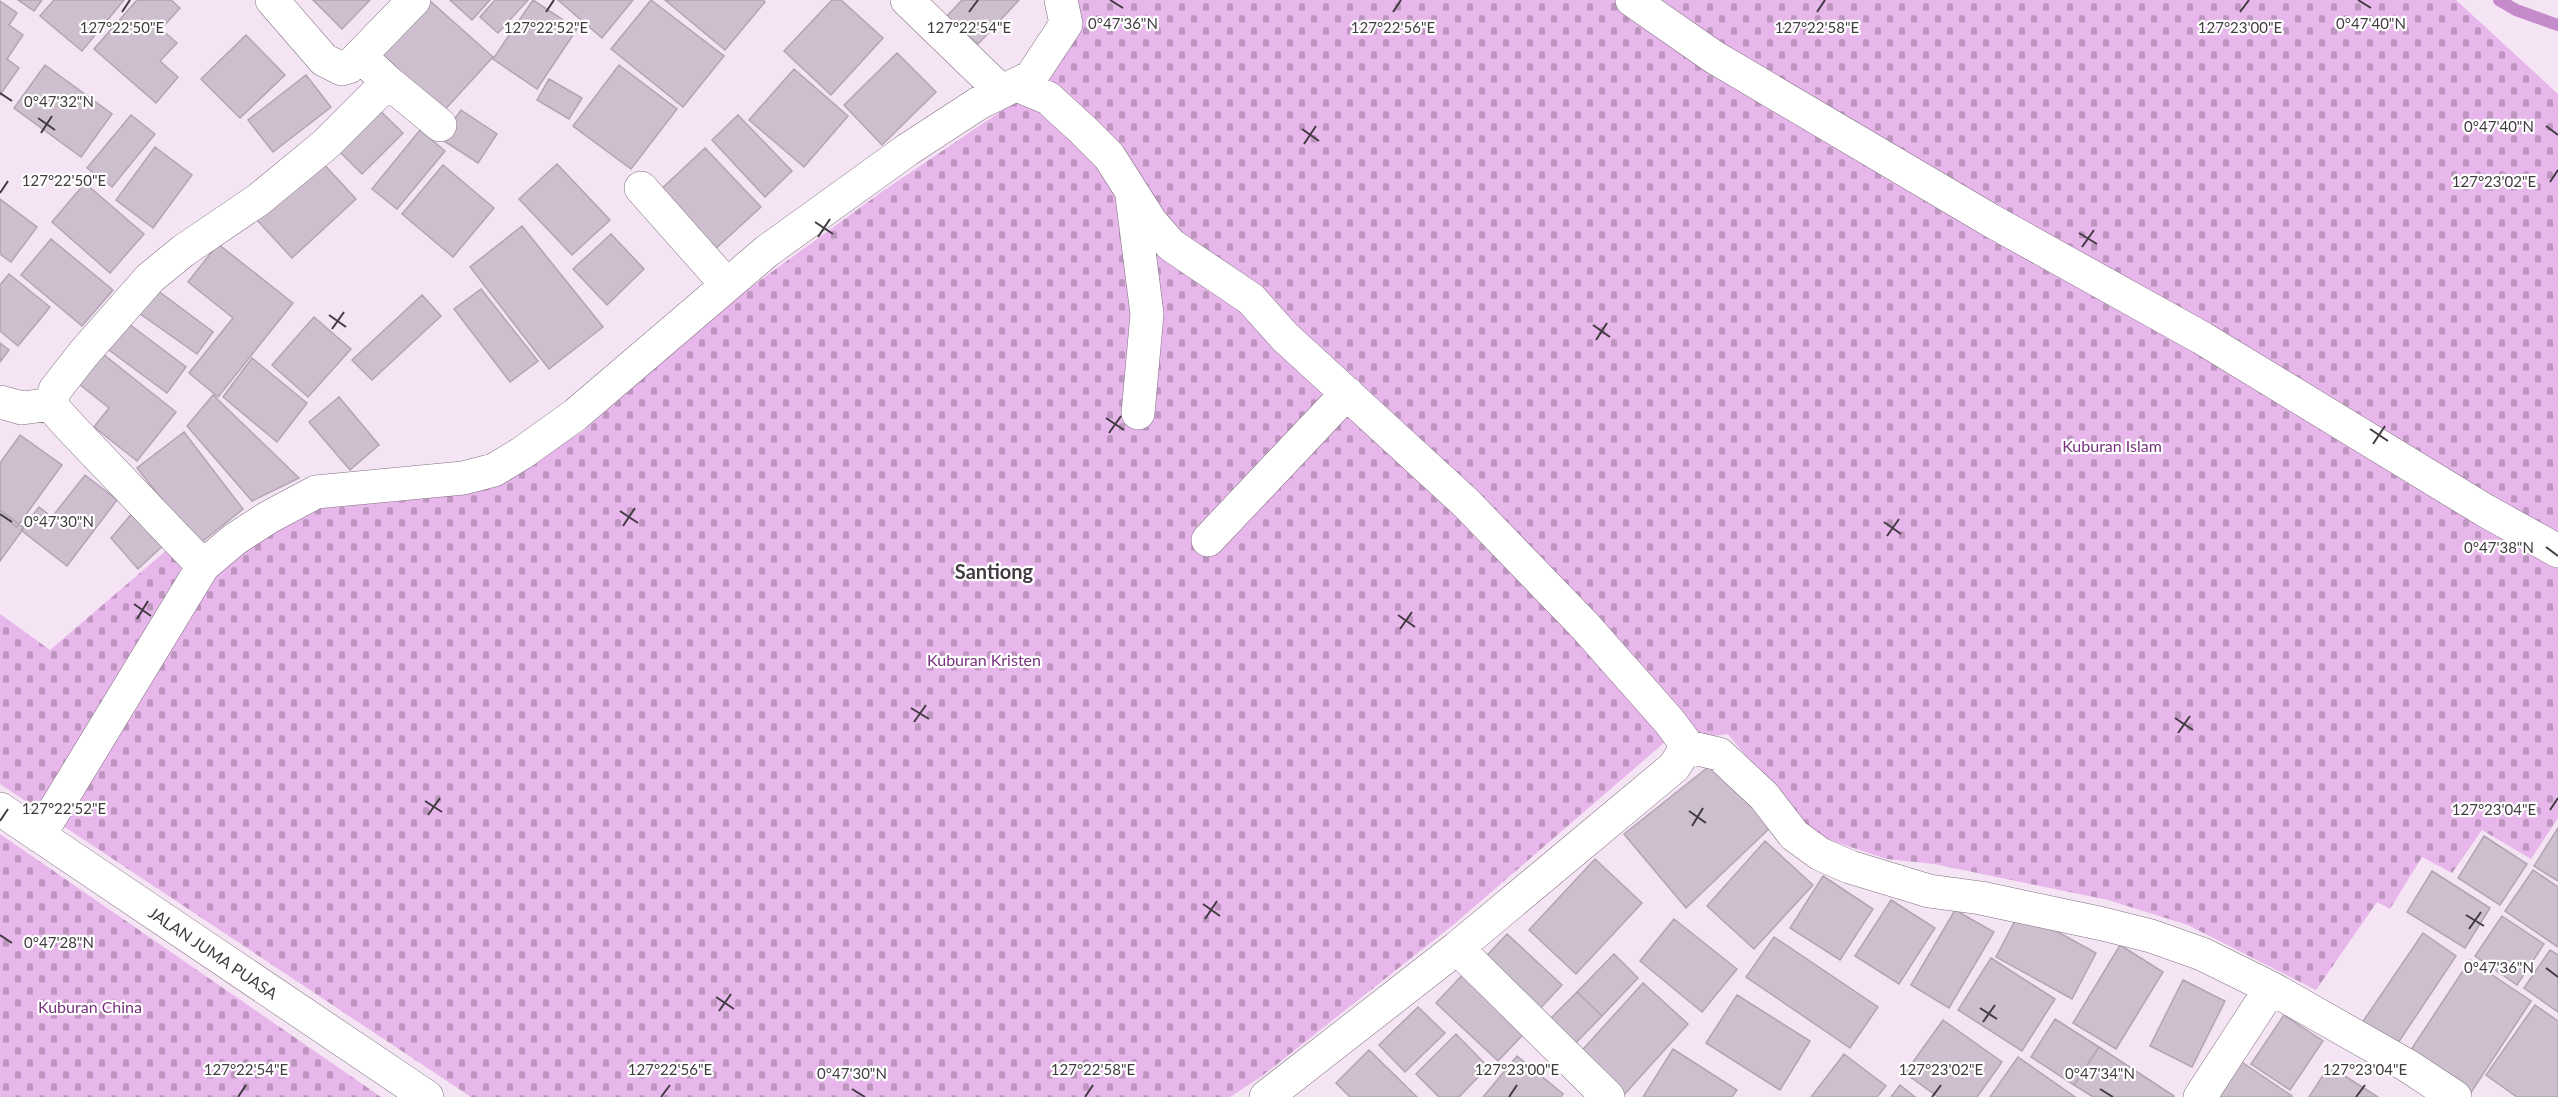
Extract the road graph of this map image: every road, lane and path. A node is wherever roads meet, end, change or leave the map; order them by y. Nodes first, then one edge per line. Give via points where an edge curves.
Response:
1 (272, 0) edge
2 (414, 0) edge
3 (907, 0) edge
4 (1061, 0) edge
5 (1632, 0) edge
6 (360, 56) junction
7 (388, 81) junction
8 (1009, 88) junction
9 (440, 125) dead end
10 (1130, 186) junction
11 (641, 188) dead end
12 (727, 285) junction
13 (1347, 393) junction
14 (0, 402) edge
15 (53, 404) junction
16 (1138, 413) dead end
17 (1209, 540) dead end
18 (2558, 551) edge
19 (203, 566) junction
20 (1684, 746) junction
21 (0, 809) edge
22 (39, 836) junction
23 (1457, 948) junction
24 (2271, 988) junction
25 (427, 1097) edge
26 (1266, 1097) edge
27 (1608, 1097) edge
28 (2200, 1097) edge
29 (2455, 1097) edge

1 - 6 street via 333,67 350,67
2 - 6 street
3 - 8 street
4 - 8 street via 1066,24 1031,77
5 - 18 street via 1714,57 1990,220 2202,338
6 - 7 street
7 - 9 street
7 - 15 street via 318,151 150,278 112,318 55,390
8 - 10 street via 1048,98 1109,156
8 - 12 street via 898,156 767,251
10 - 13 street via 1151,222 1171,244 1251,299 1285,337
10 - 16 street via 1147,314
11 - 12 street
12 - 19 street via 575,415 494,470 463,478 316,492 269,517
13 - 17 street
13 - 20 street via 1466,503 1585,626 1681,735
14 - 15 street via 22,408
15 - 19 street
19 - 22 street
20 - 23 street via 1674,767
20 - 24 street via 1719,754 1764,796 1794,835 1820,854 1850,867 1929,891 1981,898 2151,936 2202,954
21 - 22 street, JALAN JUMA PUASA
22 - 25 street, JALAN JUMA PUASA
23 - 26 street
23 - 27 street
24 - 28 street
24 - 29 street

